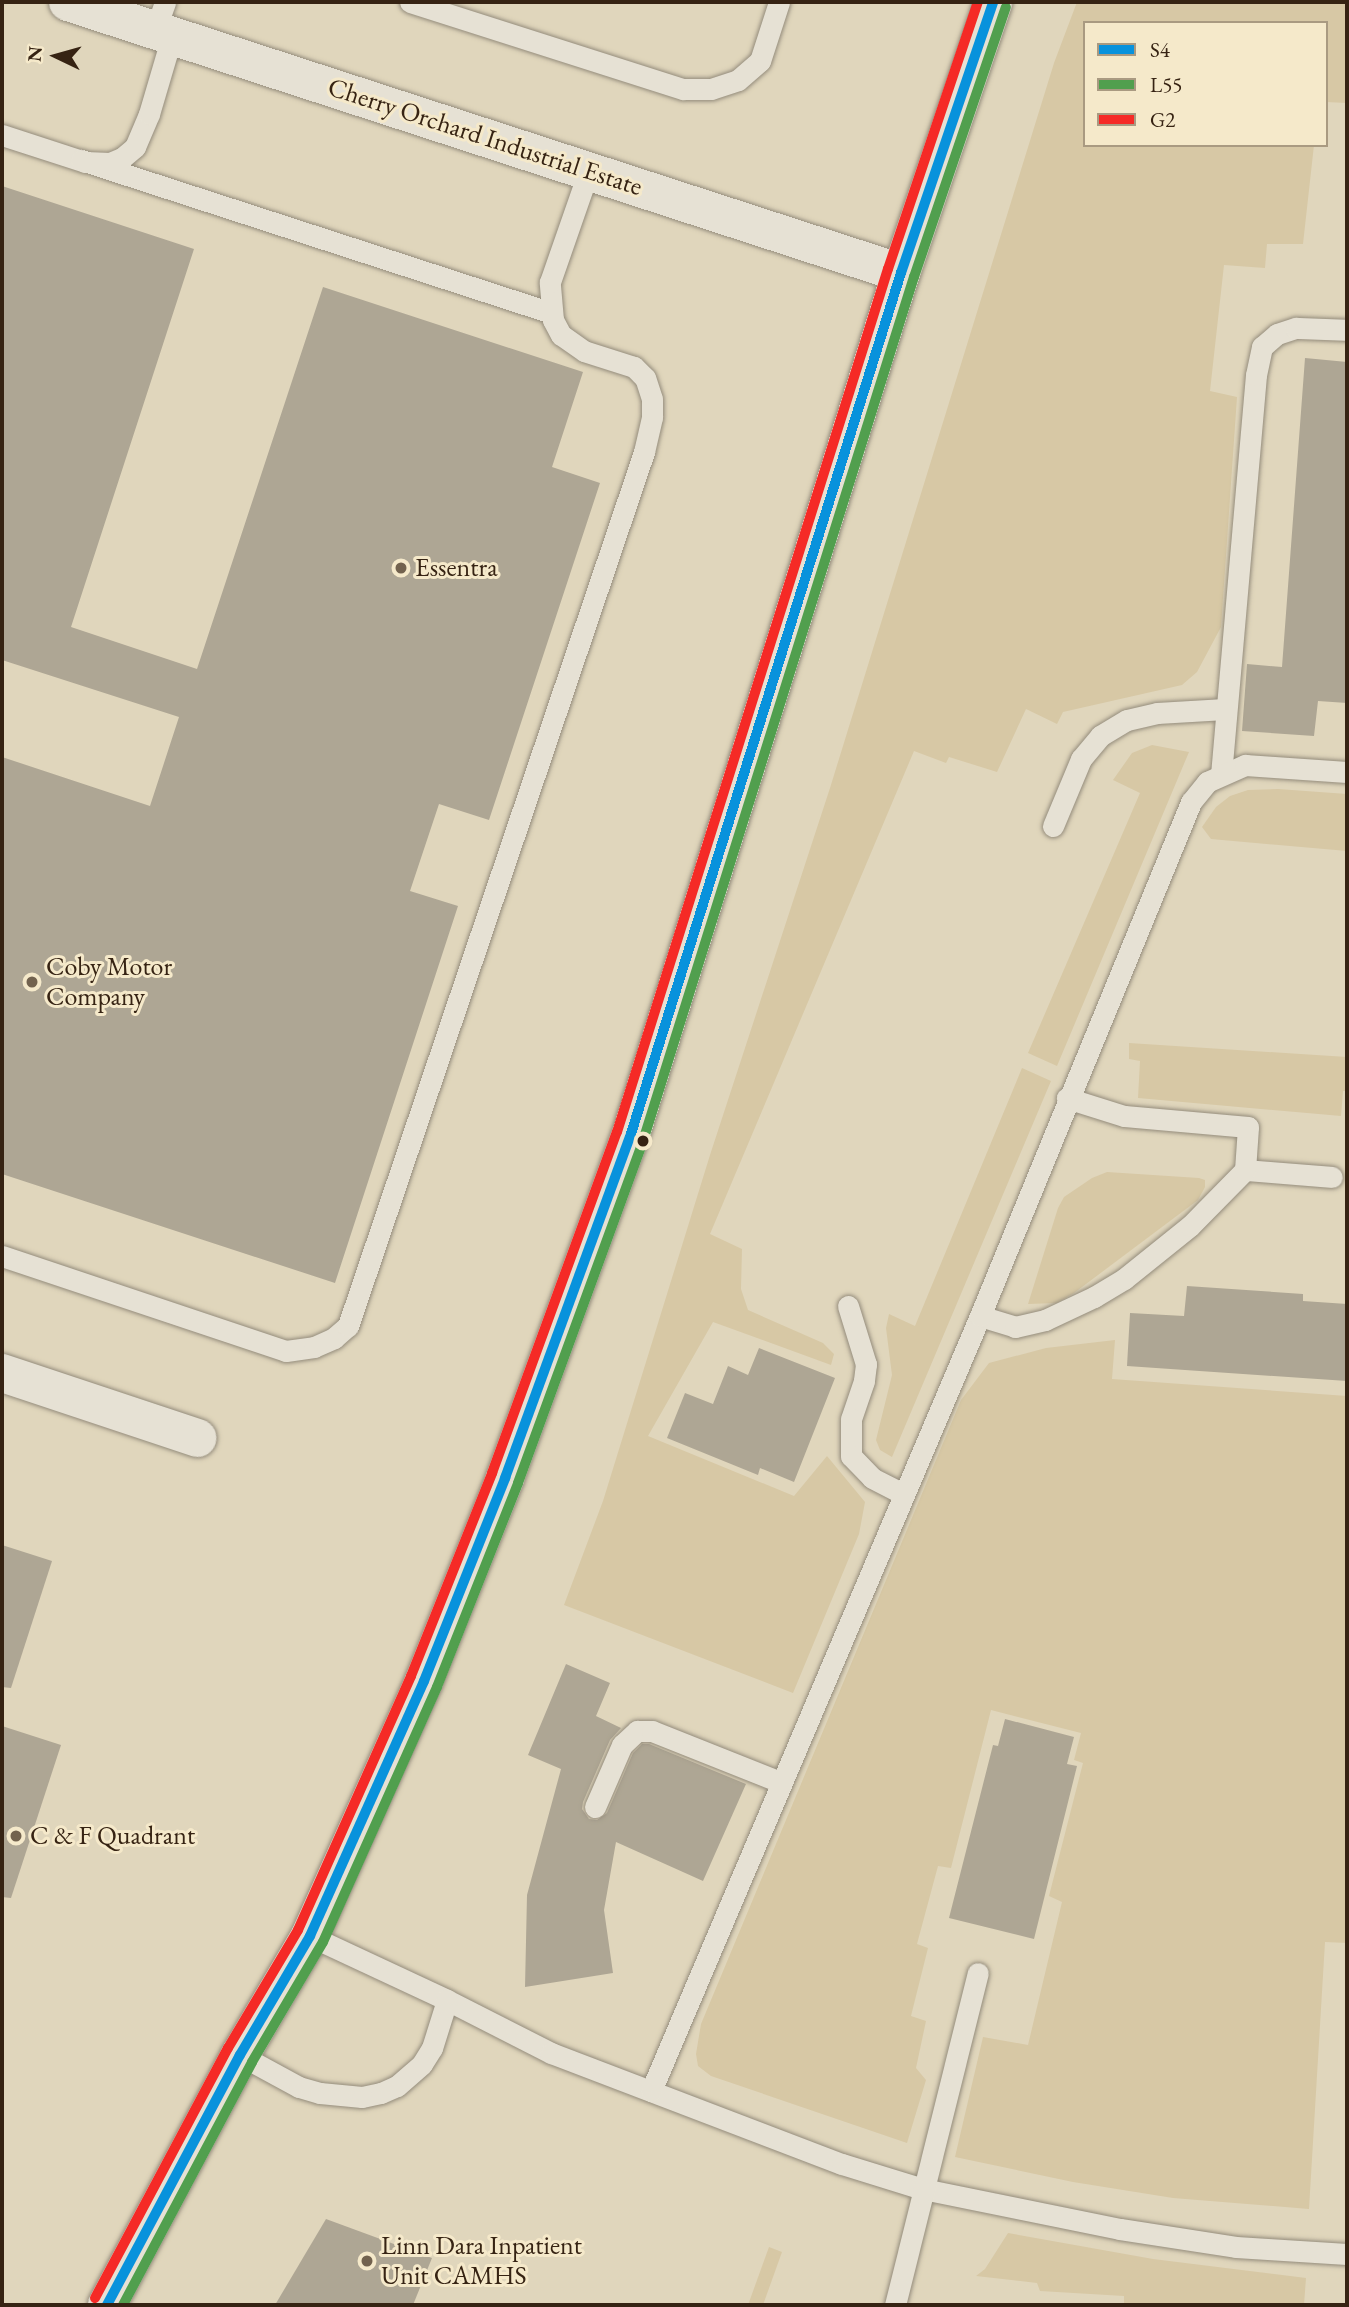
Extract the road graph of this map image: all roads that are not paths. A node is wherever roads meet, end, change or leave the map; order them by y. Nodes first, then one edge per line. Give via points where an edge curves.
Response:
1 (68, 2) edge
2 (410, 2) edge
3 (779, 2) edge
4 (993, 2) edge
5 (164, 23) edge
6 (2, 135) edge
7 (81, 160) junction
8 (589, 170) junction
9 (901, 273) junction
10 (551, 313) junction
11 (1347, 330) edge
12 (1225, 709) junction
13 (1347, 772) edge
14 (1221, 775) junction
15 (1053, 826) dead end
16 (1068, 1098) junction
17 (1245, 1170) junction
18 (1332, 1177) dead end
19 (2, 1256) edge
20 (848, 1307) dead end
21 (980, 1316) junction
22 (2, 1373) edge
23 (197, 1438) dead end
24 (904, 1494) junction
25 (780, 1782) junction
26 (595, 1807) dead end
27 (310, 1936) junction
28 (978, 1973) dead end
29 (447, 2000) junction
30 (240, 2055) junction
31 (651, 2091) junction
32 (922, 2189) junction
33 (1347, 2254) edge
34 (107, 2305) edge
35 (895, 2305) edge

1 - 5 main road, Cherry Orchard Industrial Estate
2 - 3 lane via 683,89 711,89 738,80 760,61
4 - 9 main road
5 - 7 lane via 149,114 135,147 110,163
5 - 8 main road, Cherry Orchard Industrial Estate
6 - 7 lane
7 - 10 lane
8 - 9 main road, Cherry Orchard Industrial Estate
8 - 10 lane via 550,282
9 - 27 main road via 630,1137 465,1580
10 - 19 lane via 561,335 584,351 634,367 652,399 652,417 644,452 348,1326 314,1347 286,1351
11 - 12 lane via 1296,328 1277,334 1262,347
12 - 14 lane
12 - 15 lane via 1157,713 1127,720 1100,736 1081,759
13 - 14 lane via 1245,765
14 - 16 lane via 1207,782 1191,802
16 - 17 lane via 1124,1116 1248,1127
16 - 21 lane
17 - 18 lane
17 - 21 lane via 1190,1226 1094,1297 1045,1321 1015,1327
20 - 24 lane via 866,1364 851,1419 851,1457 872,1478
21 - 24 lane
22 - 23 main road
24 - 25 lane
25 - 26 lane via 652,1731 637,1731 622,1745
25 - 31 lane
27 - 29 lane
27 - 30 main road
28 - 32 lane
29 - 30 lane via 422,2064 397,2087 381,2093 320,2093 299,2087
29 - 31 lane via 551,2053
30 - 34 main road
31 - 32 lane via 842,2164
32 - 33 lane via 1120,2229 1236,2246
32 - 35 lane

